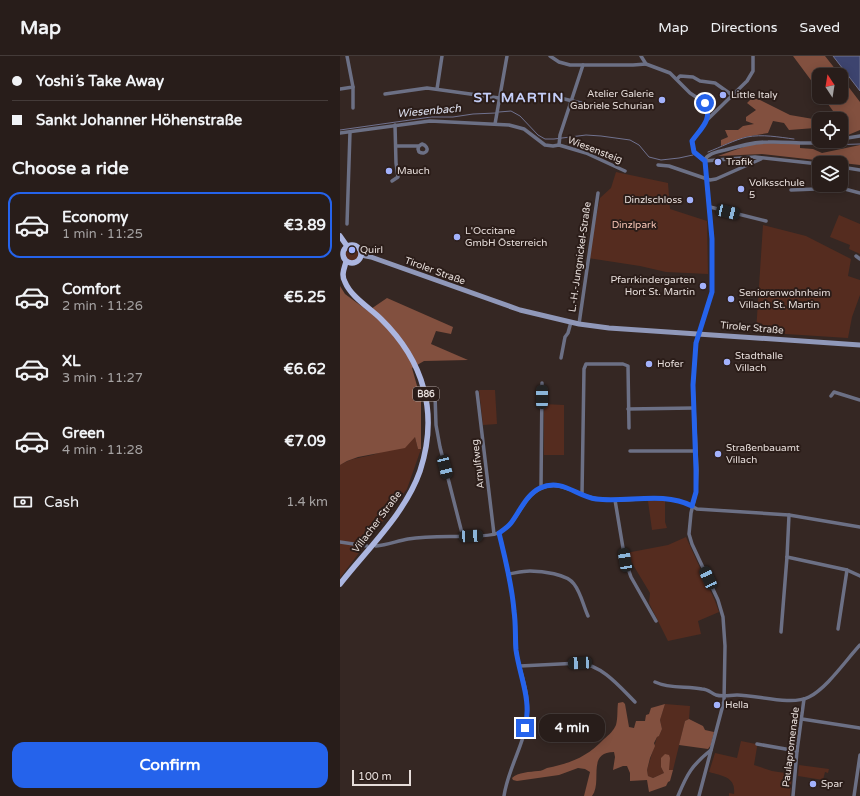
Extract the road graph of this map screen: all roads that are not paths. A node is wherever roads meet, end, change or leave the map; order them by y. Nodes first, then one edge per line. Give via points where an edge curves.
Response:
1 (347, 56) edge
2 (442, 56) edge
3 (507, 56) edge
4 (550, 56) edge
5 (641, 56) edge
6 (753, 56) edge
7 (646, 64) junction
8 (583, 65) junction
9 (677, 79) junction
10 (353, 87) junction
11 (340, 89) edge
12 (437, 90) junction
13 (385, 94) dead end
14 (732, 95) junction
15 (552, 96) dead end
16 (500, 98) junction
17 (571, 100) junction
18 (353, 108) dead end
19 (594, 108) dead end
20 (706, 122) junction
21 (495, 124) junction
22 (395, 125) junction
23 (350, 132) junction
24 (340, 133) edge
25 (860, 136) edge
26 (848, 138) edge
27 (559, 143) junction
28 (812, 143) edge
29 (396, 146) junction
30 (419, 146) dead end
31 (762, 158) junction
32 (704, 161) junction
33 (812, 163) edge
34 (658, 165) dead end
35 (848, 168) edge
36 (860, 170) edge
37 (625, 171) dead end
38 (707, 180) junction
39 (392, 181) dead end
40 (791, 190) dead end
41 (598, 193) dead end
42 (860, 193) edge
43 (710, 207) junction
44 (766, 221) dead end
45 (347, 224) dead end
46 (340, 236) edge
47 (347, 246) junction
48 (361, 255) junction
49 (856, 256) dead end
50 (860, 258) edge
51 (346, 262) junction
52 (340, 280) edge
53 (355, 295) junction
54 (571, 322) junction
55 (579, 324) junction
56 (699, 333) junction
57 (860, 345) edge
58 (561, 358) dead end
59 (542, 383) dead end
60 (477, 392) dead end
61 (435, 395) dead end
62 (831, 396) dead end
63 (860, 400) edge
64 (694, 408) junction
65 (628, 409) junction
66 (629, 428) dead end
67 (630, 451) dead end
68 (696, 451) junction
69 (541, 488) junction
70 (582, 494) junction
71 (615, 500) junction
72 (692, 506) junction
73 (790, 515) junction
74 (860, 527) edge
75 (499, 533) junction
76 (494, 534) junction
77 (463, 537) junction
78 (340, 542) edge
79 (367, 546) dead end
80 (376, 546) dead end
81 (787, 557) junction
82 (847, 570) junction
83 (508, 574) junction
84 (860, 576) edge
85 (340, 584) edge
86 (588, 616) dead end
87 (656, 621) dead end
88 (838, 629) dead end
89 (781, 632) dead end
90 (860, 645) edge
91 (520, 666) junction
92 (655, 682) dead end
93 (724, 696) junction
94 (804, 700) junction
95 (635, 702) dead end
96 (802, 719) junction
97 (860, 728) edge
98 (757, 744) dead end
99 (711, 750) junction
100 (797, 751) junction
101 (860, 755) edge
102 (504, 796) edge
103 (678, 796) edge
104 (699, 796) edge
105 (793, 796) edge
106 (854, 796) edge

1 - 10 street
2 - 12 street
3 - 16 street
4 - 8 street via 570,65
5 - 7 street
6 - 14 street via 753,71 747,81
7 - 8 street
7 - 9 street via 670,73
8 - 17 street
9 - 14 street via 680,76 694,77 700,81 715,83
9 - 20 street via 690,93 705,103 708,114
10 - 11 street
10 - 18 street
12 - 13 street via 427,88
12 - 16 street
14 - 20 street
15 - 17 street
16 - 21 street
17 - 19 street
17 - 27 street
20 - 32 street via 692,141 694,152
21 - 22 street, Wiesensteig via 430,121
21 - 27 street, Wiesensteig via 524,129 545,145 553,146
22 - 23 street, Wiesensteig
22 - 29 street
23 - 24 street, Wiesensteig
23 - 45 street
25 - 26 street
27 - 37 street, Wiesensteig
28 - 32 street via 762,142 743,145 709,155
29 - 30 street
29 - 39 street via 398,178
31 - 32 street
31 - 33 street
31 - 38 street via 716,179
32 - 38 street
34 - 38 street via 669,166
35 - 36 street
38 - 43 street
40 - 42 street via 841,188
41 - 55 street, L.-H.-Jungnickel-Straße
43 - 44 street
43 - 56 street via 712,292
46 - 47 main road
47 - 48 main road via 356,246 360,249
47 - 51 main road via 342,254
48 - 51 main road via 355,263
48 - 54 main road, Tiroler Straße via 520,310
49 - 50 street
51 - 53 main road, B86 via 343,277
52 - 53 main road, B86 via 346,291 351,296
53 - 85 main road, Villacher Straße / B86 via 390,328 407,349 419,372 427,406 427,441 420,471 409,495
54 - 55 main road, Tiroler Straße
54 - 58 street
55 - 56 main road, Tiroler Straße
56 - 57 main road, Tiroler Straße
56 - 64 street via 693,385
59 - 69 street
60 - 76 street, Arnulfweg
61 - 77 street via 440,447
62 - 63 street via 834,392
64 - 65 street
64 - 68 street
65 - 66 street
65 - 70 street via 628,366 586,364
67 - 68 street
68 - 72 street via 696,492
69 - 70 street via 551,485 562,486
69 - 75 street via 534,492 510,524
70 - 71 street
71 - 72 street via 654,498
71 - 87 street via 625,560 631,577
72 - 73 street via 697,509
72 - 93 street via 689,534 723,617
73 - 74 street
73 - 81 street
75 - 76 street
75 - 83 street
76 - 77 street
77 - 80 street via 408,539
78 - 79 street
81 - 82 street
81 - 89 street
82 - 84 street
82 - 88 street
83 - 86 street via 530,571 559,575 573,582
83 - 91 street
90 - 94 street via 822,688
91 - 95 street via 589,664 615,681
91 - 102 street via 527,696 527,718
92 - 93 street via 664,686 709,690 716,695
93 - 94 street
93 - 99 street
94 - 96 street, Paulapromenade
96 - 97 street
96 - 100 street, Paulapromenade
98 - 100 street
99 - 103 street via 697,760 685,776
99 - 104 street
100 - 105 street, Paulapromenade
101 - 106 street

